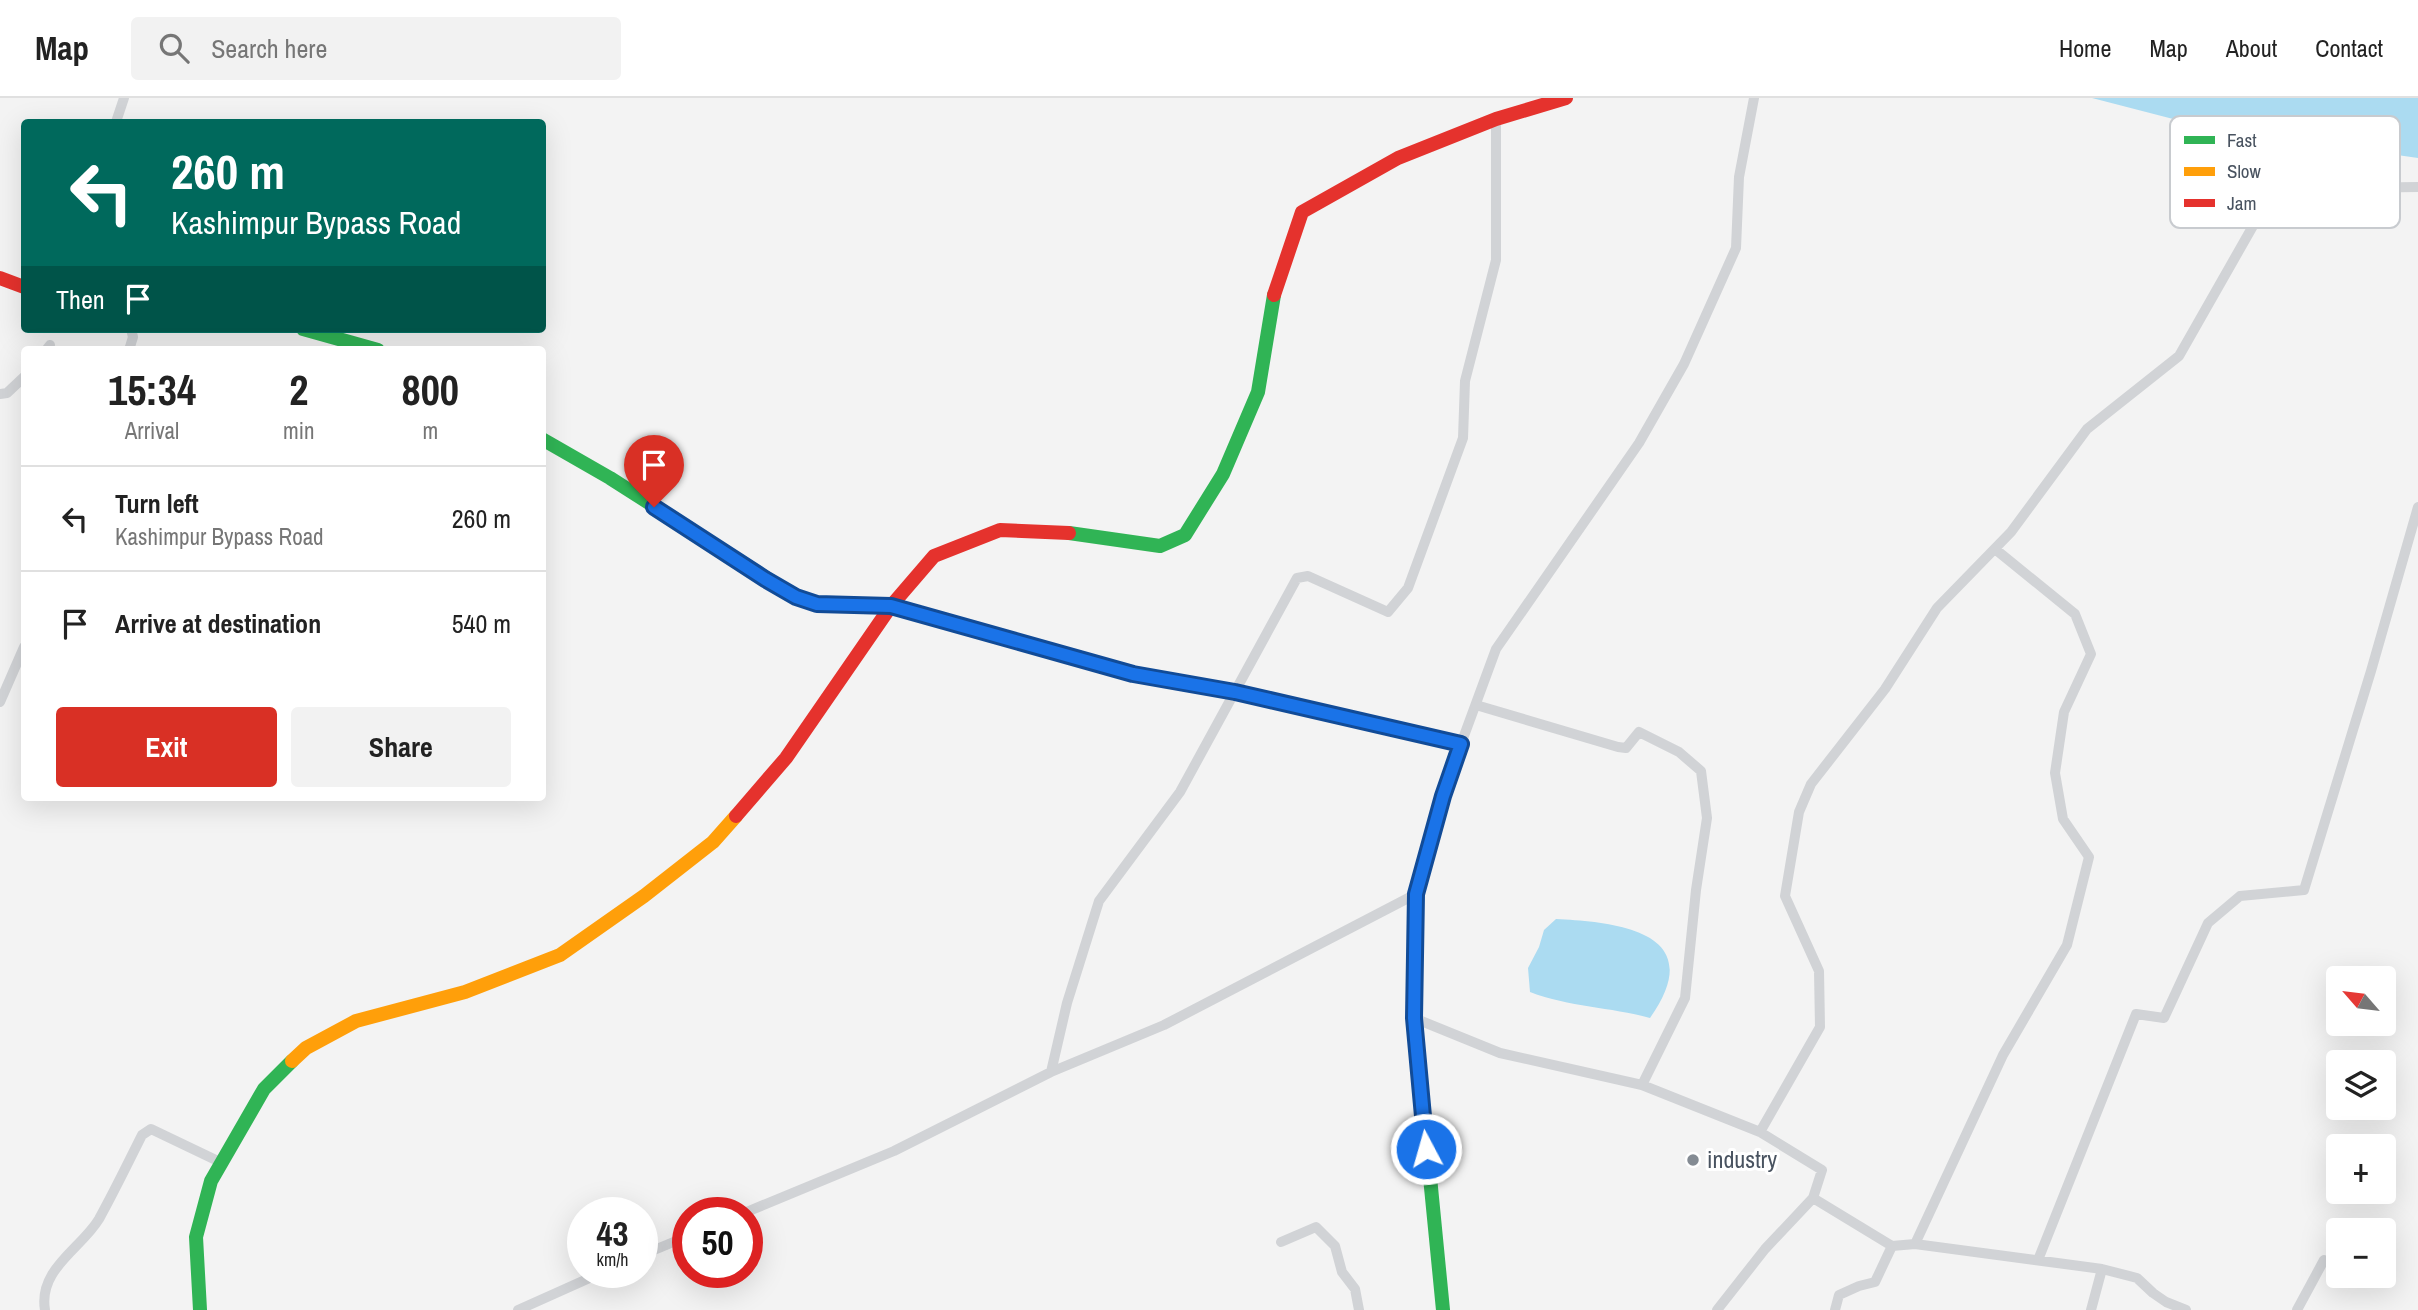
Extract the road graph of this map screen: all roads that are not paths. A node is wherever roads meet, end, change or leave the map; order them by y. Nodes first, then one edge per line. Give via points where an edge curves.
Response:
1 (124, 98) edge
2 (1566, 98) edge
3 (1754, 98) edge
4 (117, 119) edge
5 (1496, 119) junction
6 (2400, 187) edge
7 (2418, 187) edge
8 (2252, 228) edge
9 (0, 278) edge
10 (21, 286) edge
11 (317, 333) edge
12 (364, 346) edge
13 (21, 380) edge
14 (0, 394) edge
15 (546, 441) edge
16 (2418, 507) edge
17 (1995, 549) junction
18 (891, 606) junction
19 (21, 654) edge
20 (1235, 692) junction
21 (0, 702) edge
22 (1476, 705) junction
23 (1461, 744) junction
24 (1416, 894) junction
25 (1414, 1018) junction
26 (1051, 1072) junction
27 (1642, 1085) junction
28 (1760, 1132) junction
29 (220, 1162) junction
30 (1812, 1198) junction
31 (763, 1205) edge
32 (1281, 1242) dead end
33 (1915, 1244) junction
34 (1892, 1246) junction
35 (2038, 1260) junction
36 (2324, 1260) dead end
37 (2102, 1269) junction
38 (567, 1288) edge
39 (46, 1310) edge
40 (200, 1310) edge
41 (518, 1310) edge
42 (1359, 1310) edge
43 (1443, 1310) edge
44 (1717, 1310) edge
45 (1835, 1310) edge
46 (2091, 1310) edge
47 (2186, 1310) edge
48 (2297, 1310) edge

1 - 4 street
2 - 5 street
3 - 22 street via 1739,177 1736,248 1684,364 1639,443 1496,649
5 - 18 street via 1398,158 1302,212 1275,287 1258,392 1223,474 1185,535 1160,546 1071,533 1000,530 934,556
5 - 20 street via 1496,260 1465,381 1463,438 1408,589 1388,612 1308,576 1297,578
6 - 7 street
8 - 17 street via 2179,356 2087,429
9 - 10 street
11 - 12 street
13 - 14 street via 8,393
15 - 18 street via 796,597 817,604
16 - 35 street via 2304,890 2240,896 2208,923 2164,1017 2136,1014
17 - 28 street via 1937,608 1885,689 1811,784 1799,811 1785,896 1819,971 1820,1027
17 - 33 street via 2075,614 2091,654 2064,712 2055,773 2063,819 2089,857 2067,945 2003,1055
18 - 20 street via 1133,674
18 - 29 street via 786,758 713,842 560,955 465,992 356,1021 306,1048 264,1089
19 - 21 street
20 - 23 street
20 - 26 street via 1180,792 1099,901
22 - 23 street
22 - 27 street via 1618,747 1626,748 1639,732 1679,752 1701,771 1707,818 1685,998
23 - 24 street
24 - 25 street
24 - 26 street via 1164,1025
25 - 27 street via 1500,1053
25 - 43 street
26 - 31 street via 894,1151
27 - 28 street
28 - 30 street via 1822,1170
29 - 39 street via 151,1129 142,1135 97,1222 51,1277 43,1297
29 - 40 street via 196,1237
30 - 34 street
30 - 44 street
32 - 42 street via 1316,1227 1335,1246 1342,1272 1355,1289
33 - 34 street
33 - 35 street
34 - 45 street via 1875,1282 1839,1295
35 - 37 street
36 - 48 street
37 - 46 street
37 - 47 street via 2137,1278 2166,1302
38 - 41 street

